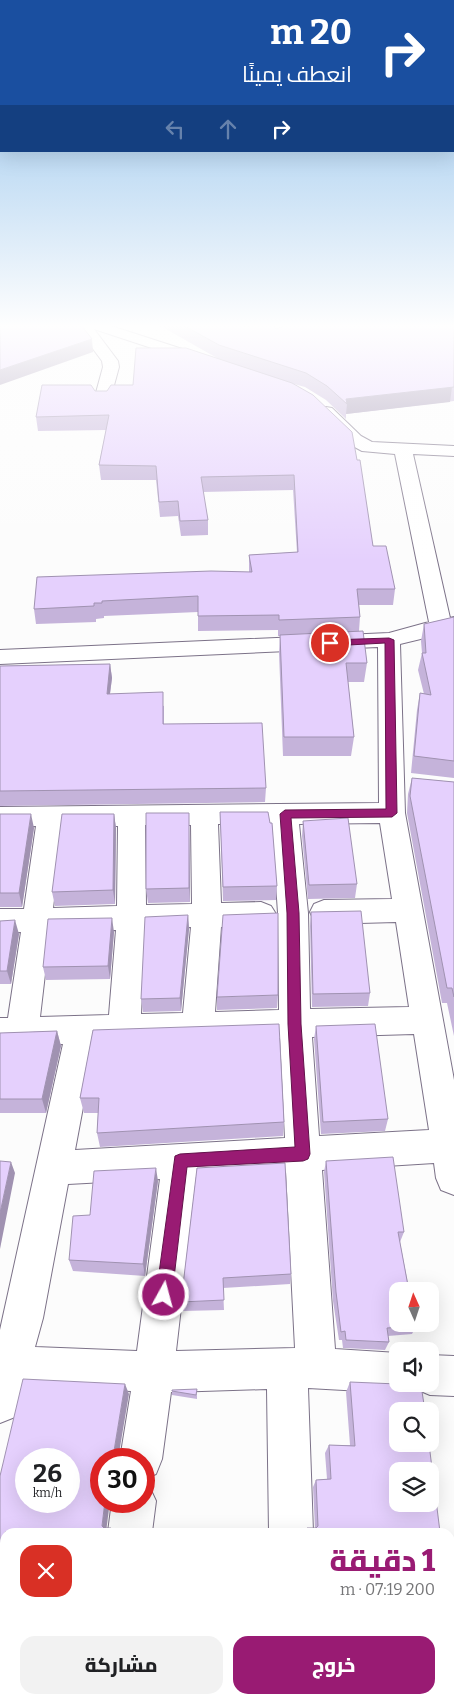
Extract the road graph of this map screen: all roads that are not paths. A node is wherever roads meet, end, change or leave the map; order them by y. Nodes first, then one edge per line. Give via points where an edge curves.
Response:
1 (316, 403) edge
2 (403, 450) junction
3 (454, 451) edge
4 (447, 625) edge
5 (389, 640) junction
6 (0, 657) edge
7 (392, 813) junction
8 (204, 814) junction
9 (285, 814) junction
10 (132, 815) junction
11 (50, 816) junction
12 (0, 817) edge
13 (408, 910) junction
14 (293, 913) junction
15 (207, 915) junction
16 (130, 918) junction
17 (36, 920) junction
18 (0, 921) edge
19 (294, 1024) junction
20 (198, 1026) junction
21 (124, 1028) junction
22 (82, 1030) junction
23 (11, 1032) edge
24 (438, 1037) edge
25 (303, 1154) junction
26 (180, 1161) junction
27 (451, 1162) edge
28 (54, 1168) junction
29 (301, 1369) junction
30 (154, 1372) junction
31 (389, 1373) edge
32 (439, 1375) edge
33 (454, 1376) edge
34 (5, 1384) edge
35 (143, 1448) edge
36 (132, 1513) edge
37 (131, 1528) edge
38 (291, 1528) edge

1 - 2 street via 355,440 368,446
2 - 3 street
2 - 4 street
4 - 5 street
5 - 6 street
5 - 7 street via 404,783
7 - 9 street
7 - 13 street
8 - 9 street
8 - 10 street
8 - 15 street
9 - 14 street
10 - 11 street
10 - 16 street
11 - 12 street
11 - 17 street
13 - 14 street
13 - 24 street
14 - 15 street
14 - 19 street
15 - 16 street
15 - 20 street
16 - 17 street
16 - 21 street
17 - 18 street
17 - 23 street
19 - 20 street
19 - 24 street
19 - 25 street
20 - 21 street
21 - 22 street
22 - 23 street
22 - 28 street
24 - 27 street
25 - 26 street
25 - 27 street
25 - 29 street
26 - 28 street
26 - 30 street
28 - 34 street via 23,1318
29 - 30 street
29 - 31 street
29 - 38 street
30 - 34 street
30 - 35 street
32 - 33 street
36 - 37 street

